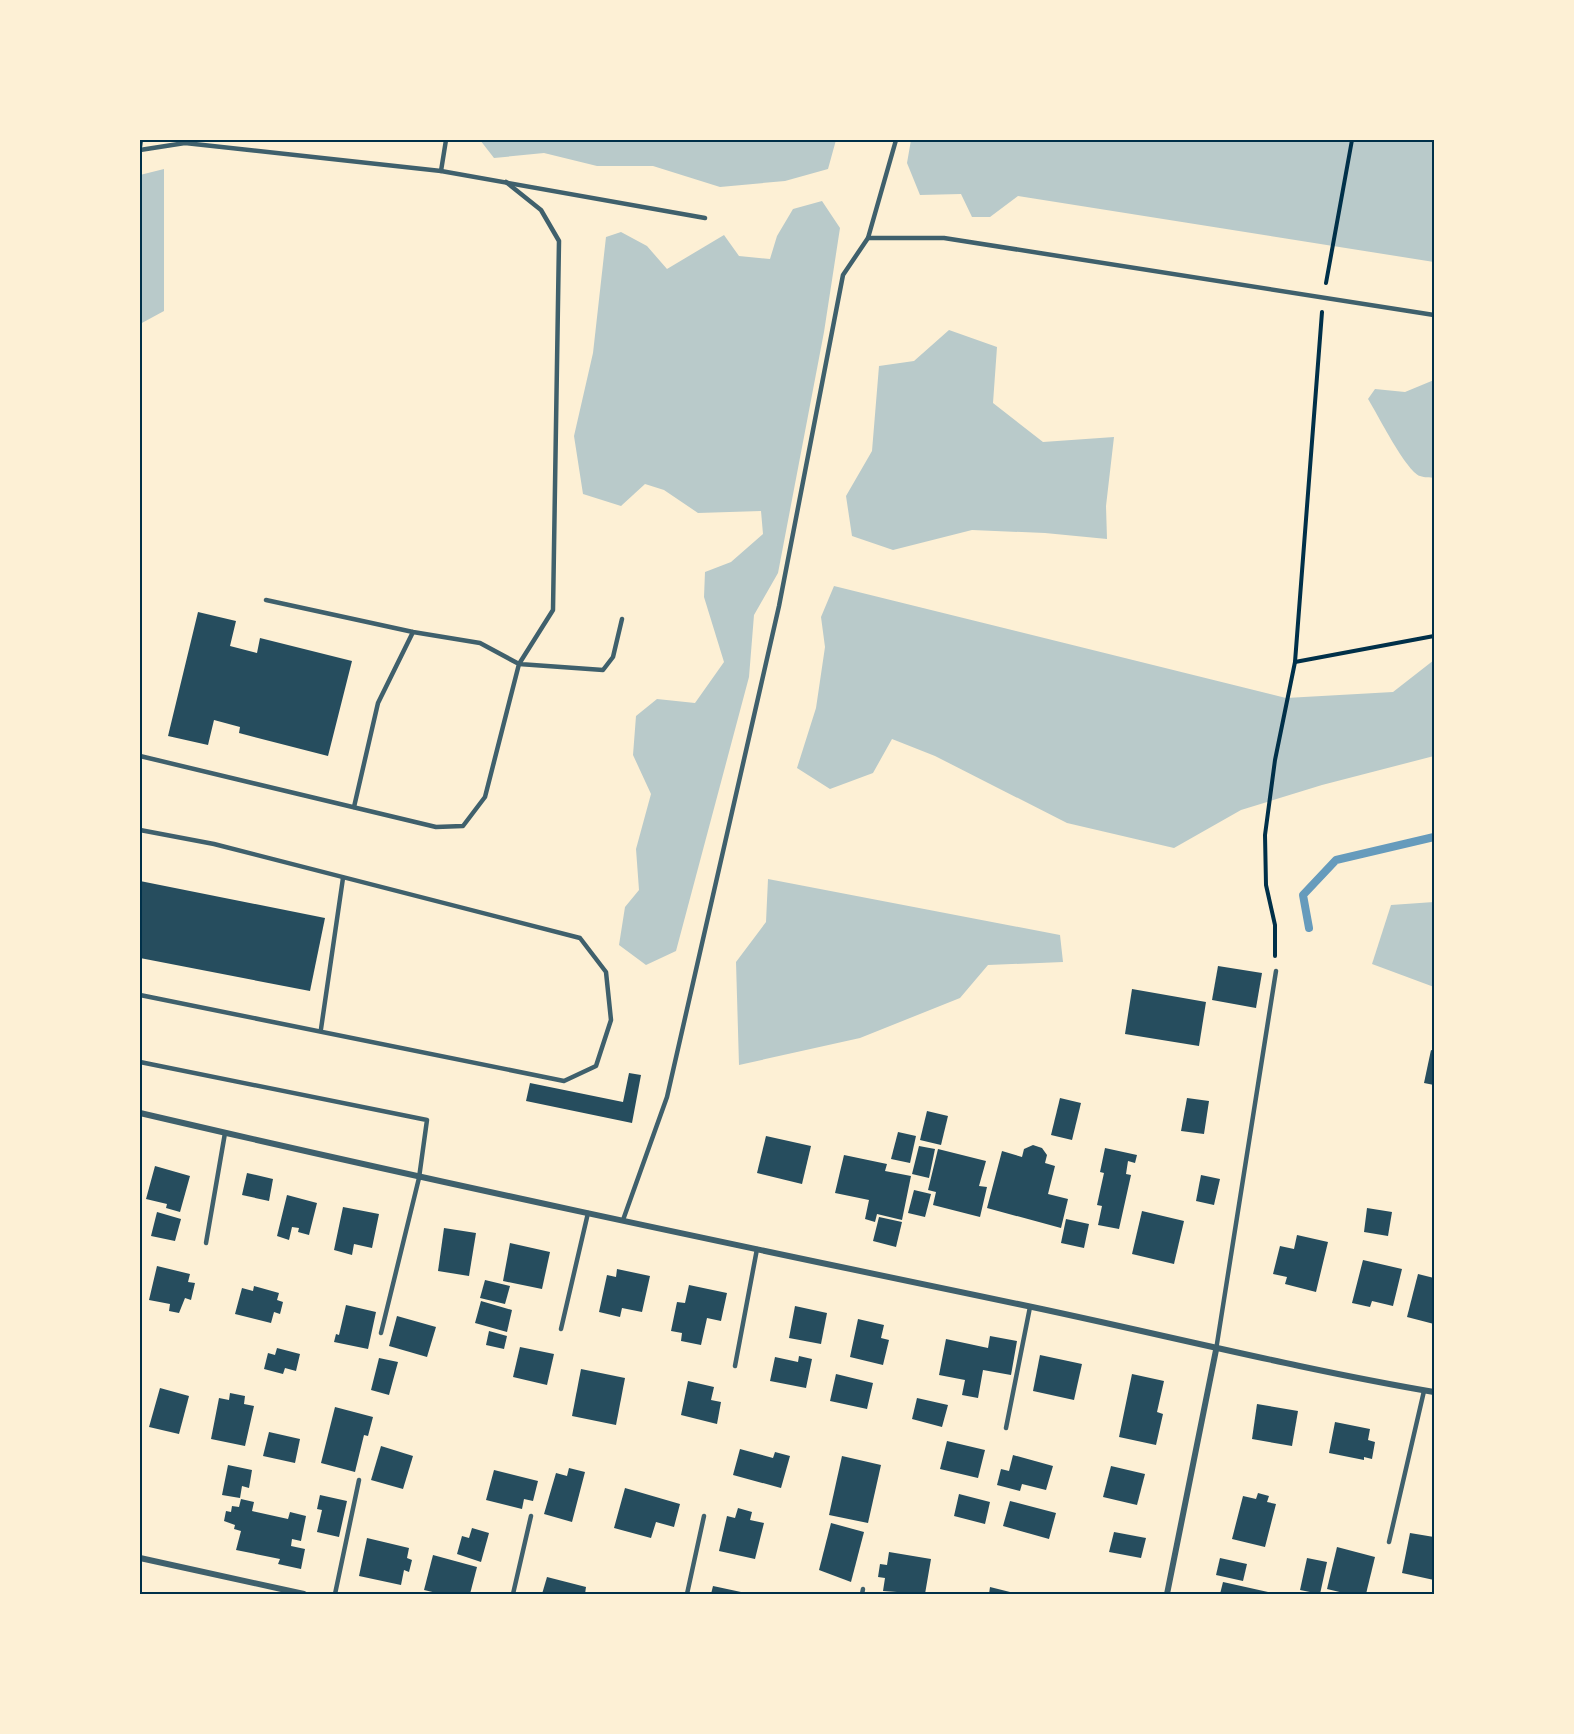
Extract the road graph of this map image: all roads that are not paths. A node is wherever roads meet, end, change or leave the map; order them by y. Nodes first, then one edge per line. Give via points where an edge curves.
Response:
1 (141, 140) edge
2 (446, 140) edge
3 (896, 140) edge
4 (140, 148) edge
5 (441, 171) junction
6 (506, 182) junction
7 (705, 218) dead end
8 (868, 238) junction
9 (1434, 315) edge
10 (266, 600) dead end
11 (622, 619) dead end
12 (413, 632) junction
13 (519, 664) junction
14 (140, 756) edge
15 (354, 807) junction
16 (140, 830) edge
17 (343, 878) junction
18 (1276, 971) road end
19 (140, 995) edge
20 (321, 1029) junction
21 (140, 1062) edge
22 (140, 1113) edge
23 (225, 1133) junction
24 (419, 1178) junction
25 (588, 1213) junction
26 (623, 1220) junction
27 (206, 1243) dead end
28 (756, 1249) junction
29 (1030, 1306) junction
30 (561, 1329) dead end
31 (381, 1333) dead end
32 (1216, 1350) junction
33 (735, 1366) dead end
34 (1424, 1391) junction
35 (1434, 1392) edge
36 (1006, 1428) dead end
37 (358, 1480) dead end
38 (531, 1516) dead end
39 (704, 1516) dead end
40 (1389, 1542) dead end
41 (140, 1558) edge
42 (304, 1594) edge
43 (335, 1594) edge
44 (513, 1594) edge
45 (687, 1594) edge
46 (1167, 1594) edge

1 - 4 lane
2 - 5 lane
3 - 8 lane
4 - 5 lane via 185,142
5 - 6 lane
6 - 7 lane
6 - 13 lane via 541,210 559,241 553,610
8 - 9 lane via 944,238
8 - 26 lane via 843,275 778,606 667,1097
10 - 12 lane
11 - 13 lane via 613,657 603,670
12 - 13 lane via 480,643
12 - 15 lane via 378,703
13 - 15 lane via 485,797 464,826 436,827
14 - 15 lane
16 - 17 lane via 214,844
17 - 20 lane
17 - 20 lane via 579,938 606,972 611,1020 596,1066 564,1081
18 - 32 lane
19 - 20 lane
21 - 24 lane via 427,1120
22 - 23 street
23 - 24 street
23 - 27 lane
24 - 25 street
24 - 31 lane
25 - 26 street
25 - 30 lane
26 - 28 street
28 - 29 street
28 - 33 lane
29 - 32 street
29 - 36 lane
32 - 34 street
32 - 46 street
34 - 35 street
34 - 40 lane
37 - 43 lane
38 - 44 lane
39 - 45 lane
41 - 42 street

